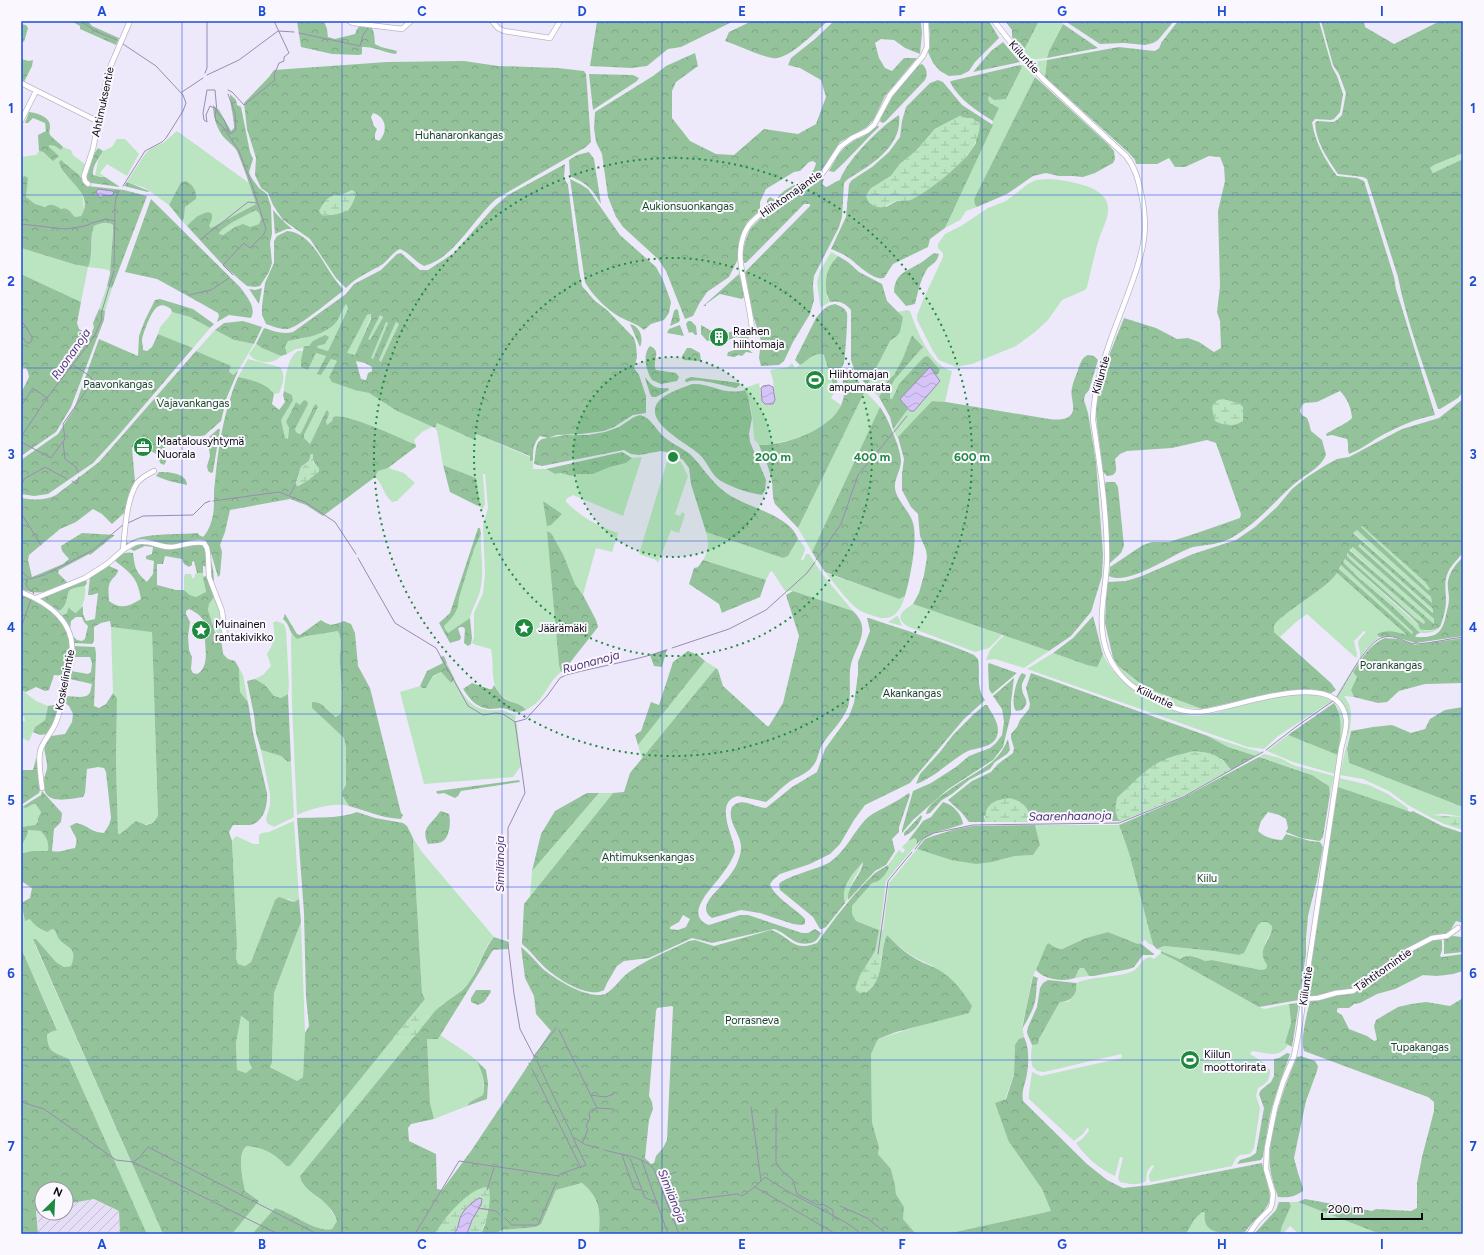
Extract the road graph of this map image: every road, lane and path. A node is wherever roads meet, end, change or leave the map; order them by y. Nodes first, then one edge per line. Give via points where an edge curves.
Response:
1 (130, 21) edge
2 (411, 21) edge
3 (492, 21) edge
4 (560, 21) edge
5 (926, 21) edge
6 (994, 21) edge
7 (351, 22) edge
8 (21, 83) edge
9 (36, 91) junction
10 (21, 121) edge
11 (98, 122) junction
12 (88, 184) dead end
13 (752, 329) dead end
14 (154, 471) dead end
15 (123, 550) junction
16 (21, 592) edge
17 (36, 598) junction
18 (225, 636) dead end
19 (42, 788) dead end
20 (1458, 928) dead end
21 (1304, 999) junction
22 (1249, 1234) edge

1 - 11 street, Ahtimuksentie via 108,72
2 - 7 street via 402,29
3 - 4 street via 504,31 550,38
5 - 13 street, Hiihtomajantie via 925,53 890,95 874,125 840,147 819,177 763,213 747,228 740,260
6 - 21 street, Kiiluntie via 1043,79 1126,156 1134,168 1142,201 1145,226 1142,253 1096,390 1092,420 1106,522 1103,637 1111,660 1135,688 1187,711 1206,711 1292,692 1310,692 1334,699 1341,706 1346,718
8 - 9 street
9 - 10 street
9 - 11 street
11 - 12 street, Ahtimuksentie via 92,156 84,176
14 - 15 street via 140,480 134,488
15 - 17 street via 85,578
15 - 18 street via 143,541 161,547 204,543 208,554 208,574 222,611
16 - 17 street, Koskelinintie
17 - 19 street, Koskelinintie via 61,619 70,636 72,652 67,683 56,722 40,750
20 - 21 street, Tähtitornintie via 1447,936 1432,938 1407,951 1353,991
21 - 22 street, Kiiluntie via 1294,1056 1275,1108 1267,1148 1266,1169 1273,1193 1272,1204

